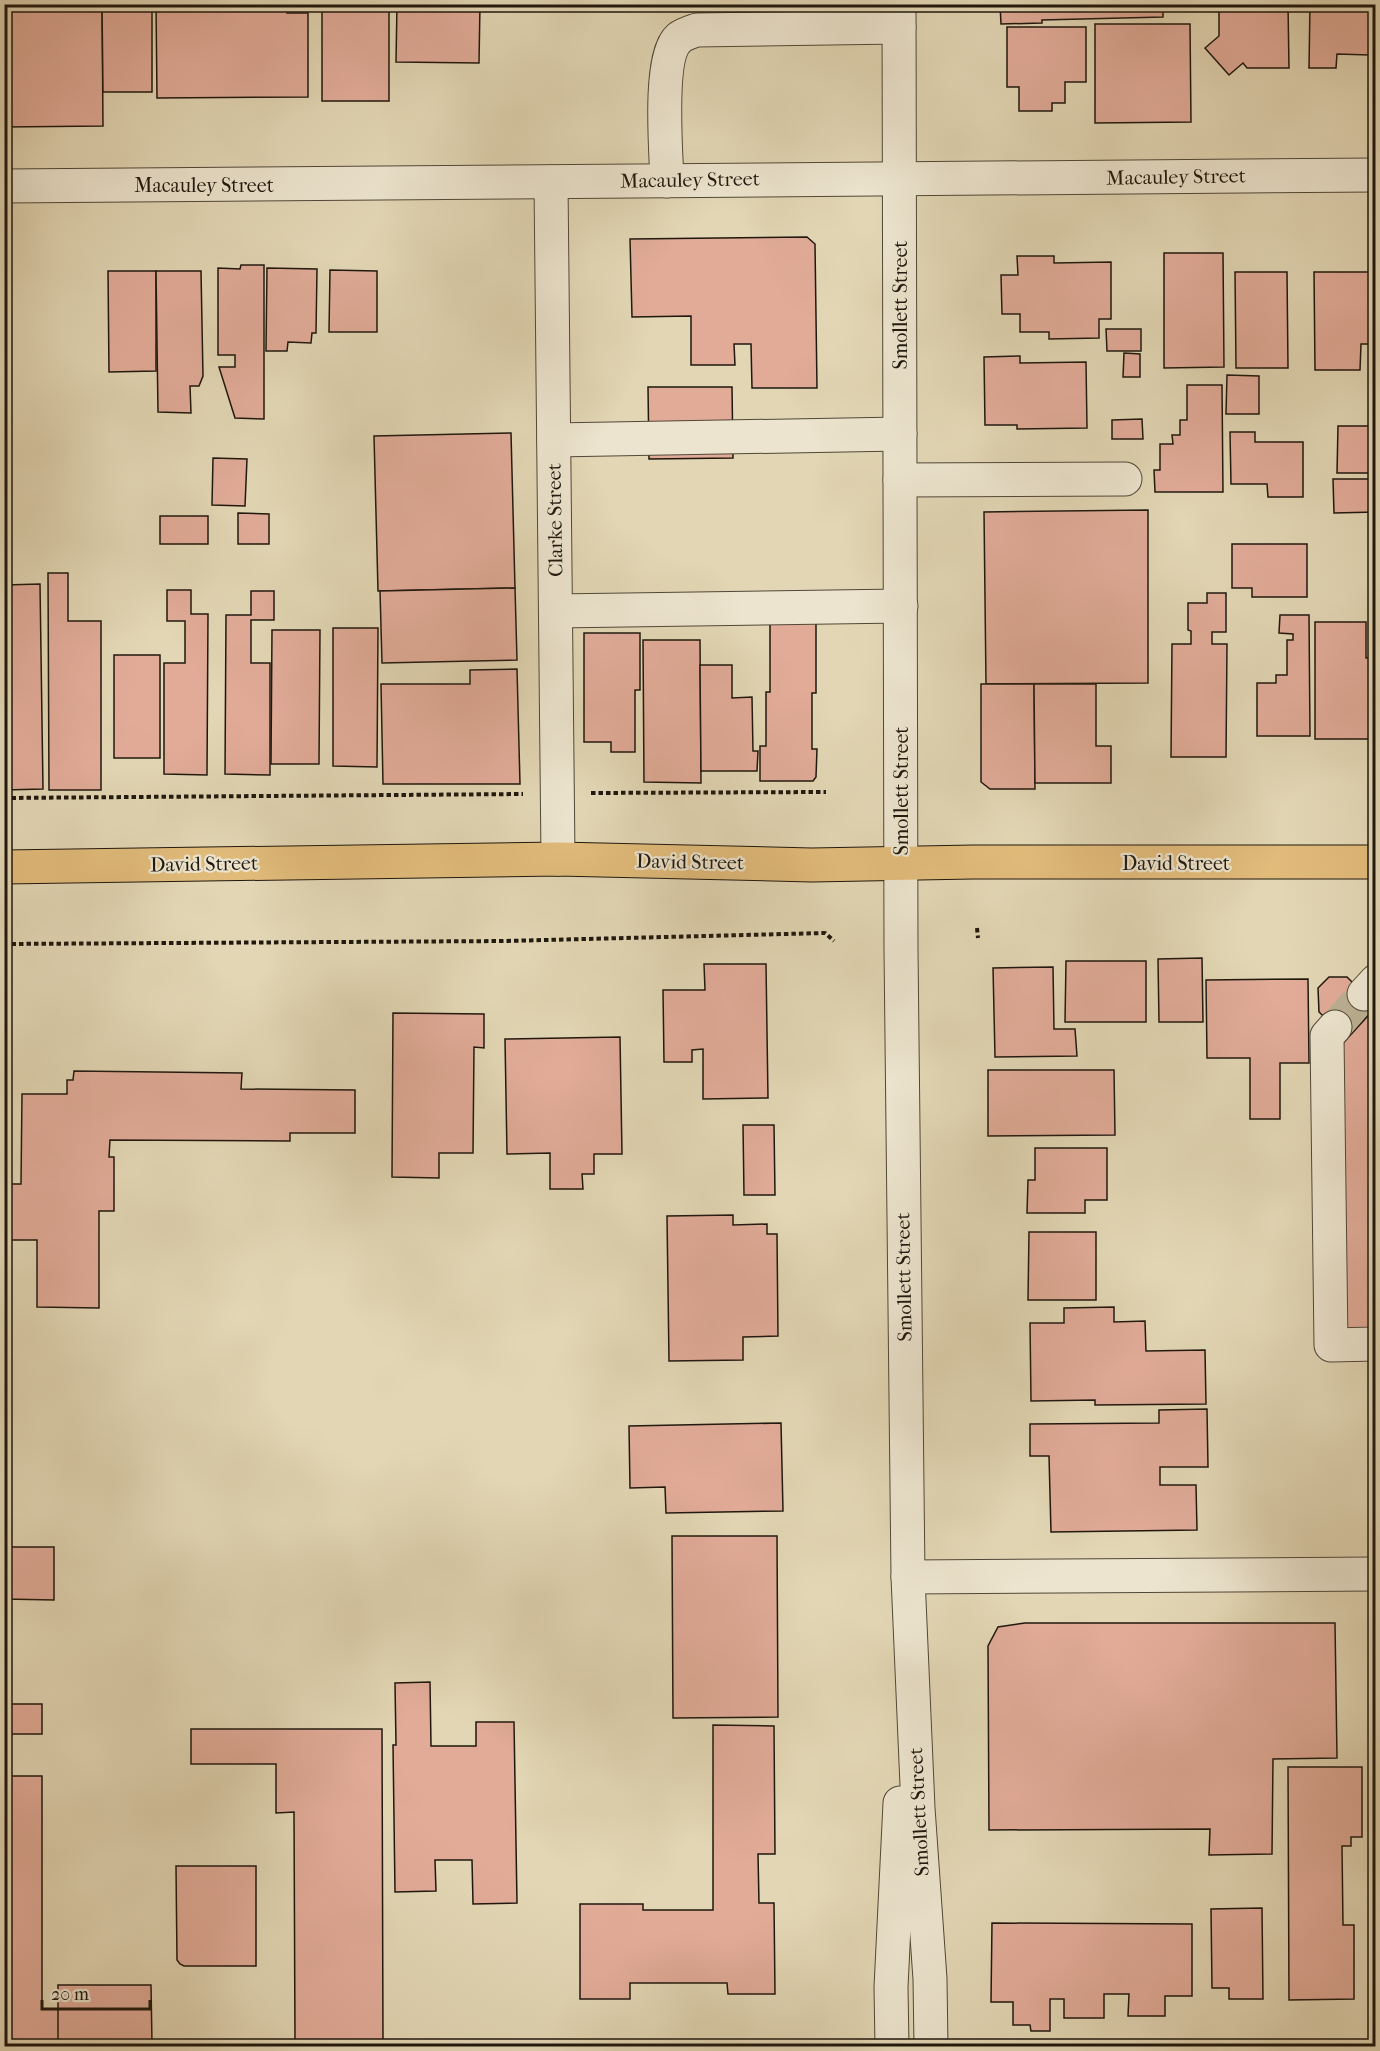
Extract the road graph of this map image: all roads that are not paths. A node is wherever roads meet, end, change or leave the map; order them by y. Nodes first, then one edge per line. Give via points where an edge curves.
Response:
1 (899, 16) edge
2 (1376, 175) edge
3 (900, 179) junction
4 (667, 181) junction
5 (551, 182) junction
6 (4, 186) edge
7 (900, 434) junction
8 (554, 440) junction
9 (1125, 479) dead end
10 (900, 480) junction
11 (901, 606) junction
12 (556, 611) junction
13 (558, 859) junction
14 (1376, 862) edge
15 (901, 864) junction
16 (4, 867) edge
17 (1335, 1027) tunnel mouth
18 (1376, 1344) edge
19 (1376, 1574) edge
20 (908, 1577) junction
21 (892, 2046) edge
22 (931, 2046) edge

1 - 3 street, Smollett Street
1 - 4 street via 697,30 679,38 667,65
2 - 3 street, Macauley Street
3 - 4 street, Macauley Street
3 - 7 street, Smollett Street
4 - 5 street, Macauley Street
5 - 6 street, Macauley Street
5 - 8 street, Clarke Street
7 - 8 street
7 - 10 street, Smollett Street
8 - 12 street, Clarke Street
9 - 10 street
10 - 11 street, Smollett Street
11 - 12 street
11 - 15 street, Smollett Street
12 - 13 street, Clarke Street
13 - 15 main road, David Street
13 - 16 main road, David Street
14 - 15 main road, David Street
15 - 20 street, Smollett Street
17 - 18 street via 1327,1036 1331,1345
19 - 20 street
20 - 21 street, Smollett Street via 891,1987
20 - 22 street, Smollett Street

